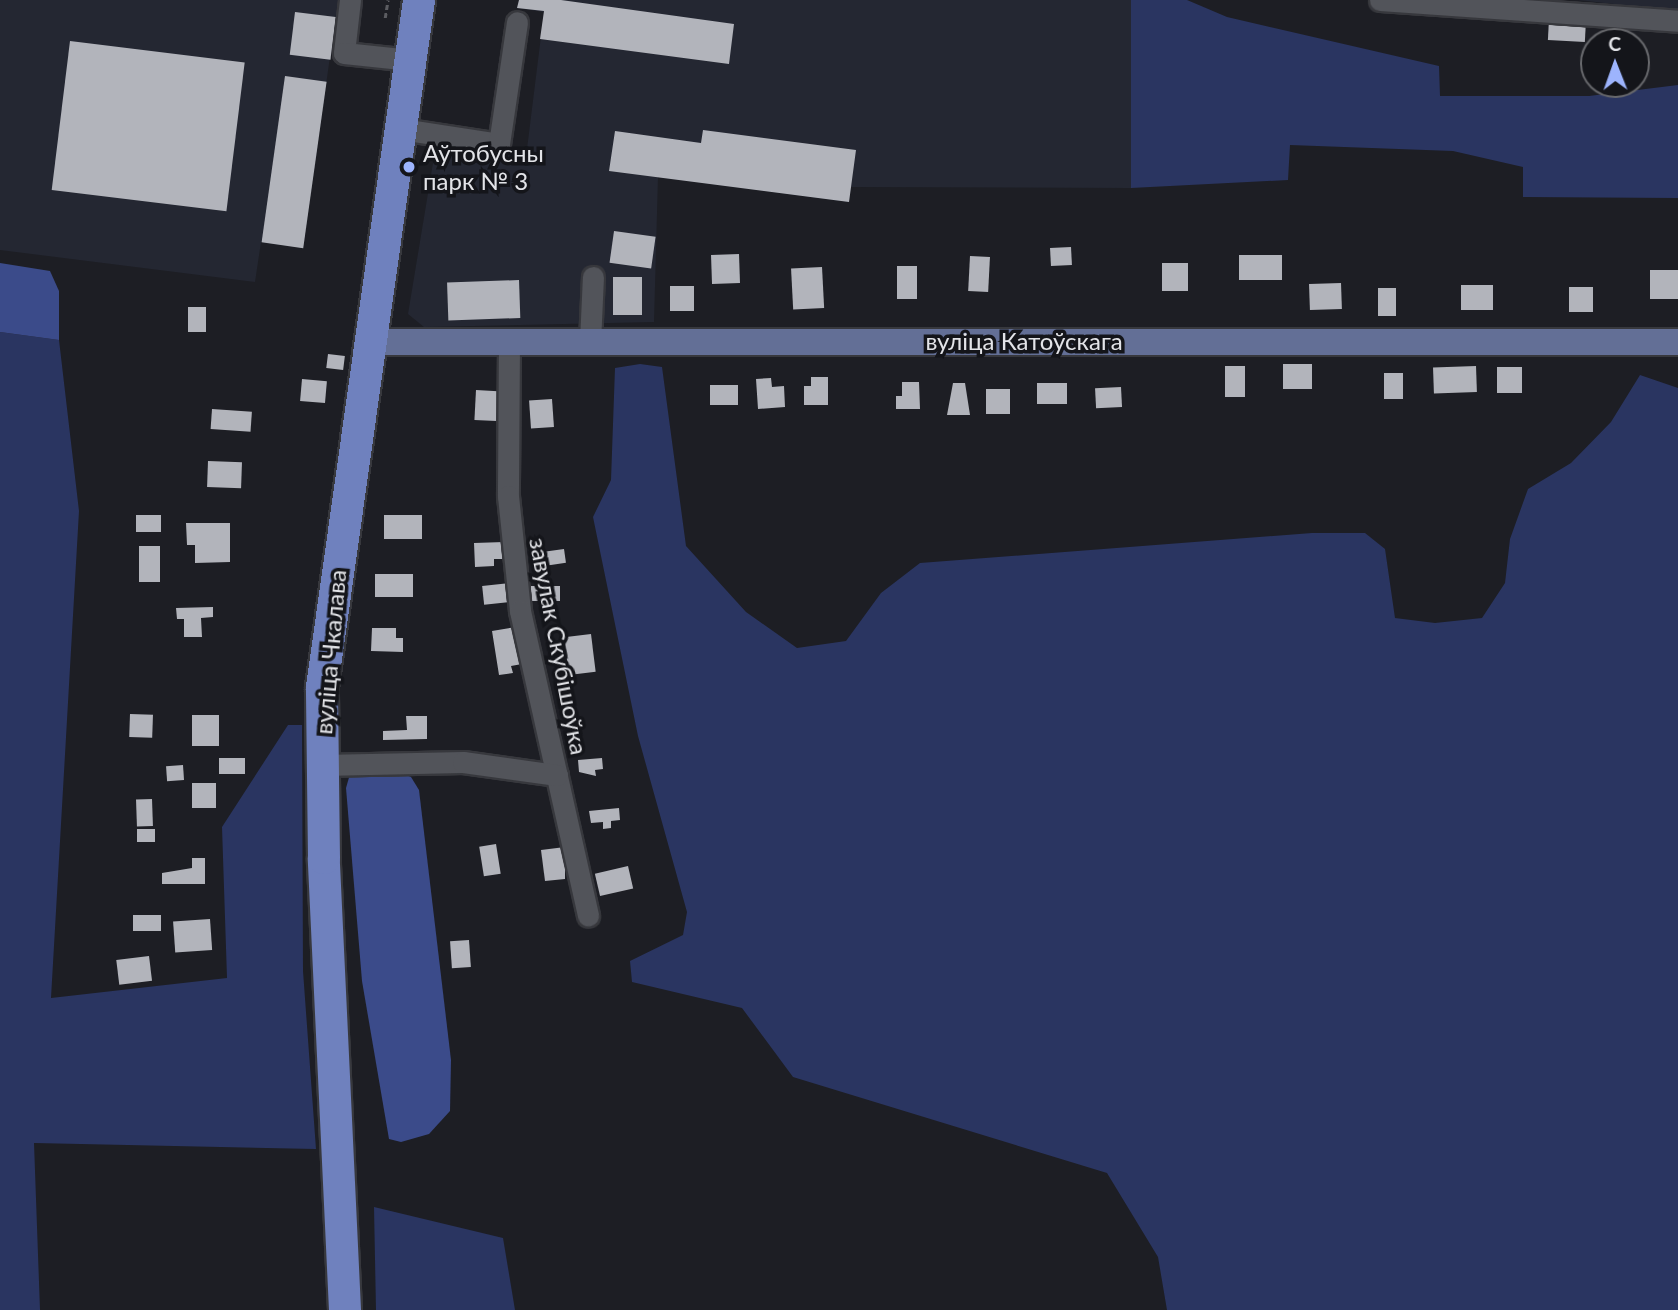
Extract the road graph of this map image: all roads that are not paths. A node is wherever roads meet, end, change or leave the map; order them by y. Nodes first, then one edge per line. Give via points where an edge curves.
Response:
1 (350, 0) edge
2 (419, 0) edge
3 (1380, 0) edge
4 (1477, 5) edge
5 (1678, 21) edge
6 (517, 22) dead end
7 (411, 60) junction
8 (401, 129) junction
9 (593, 277) dead end
10 (1678, 341) edge
11 (371, 342) junction
12 (509, 342) junction
13 (590, 342) junction
14 (322, 765) junction
15 (557, 775) junction
16 (588, 915) dead end
17 (345, 1310) edge

1 - 7 street via 344,53
2 - 7 highway, вуліца Чкалава
3 - 4 street
4 - 5 street
6 - 8 street via 499,144
7 - 8 highway, вуліца Чкалава
8 - 11 highway, вуліца Чкалава
9 - 13 street
10 - 13 main road, вуліца Катоўскага
11 - 12 main road, вуліца Катоўскага
11 - 14 highway, вуліца Чкалава via 330,615 322,687
12 - 13 main road, вуліца Катоўскага
12 - 15 street, завулак Скубішоўка via 510,539 520,611
14 - 15 street via 463,762
14 - 17 highway, вуліца Чкалава
15 - 16 street, завулак Скубішоўка

